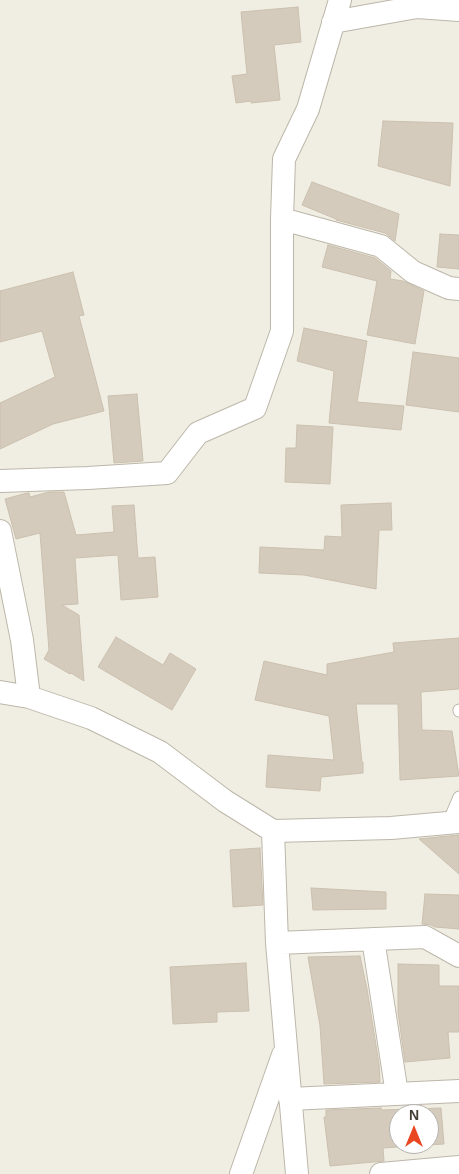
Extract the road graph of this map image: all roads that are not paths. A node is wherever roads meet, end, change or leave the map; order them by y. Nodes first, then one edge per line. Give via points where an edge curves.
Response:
1 (340, 0) edge
2 (459, 10) edge
3 (334, 22) junction
4 (282, 219) junction
5 (459, 289) edge
6 (0, 480) edge
7 (0, 531) edge
8 (0, 692) edge
9 (29, 697) junction
10 (459, 797) edge
11 (453, 823) edge
12 (273, 831) junction
13 (373, 939) junction
14 (277, 943) junction
15 (459, 956) edge
16 (286, 1046) junction
17 (459, 1091) edge
18 (397, 1094) junction
19 (290, 1098) junction
20 (459, 1167) edge
21 (241, 1174) edge
22 (297, 1174) edge
23 (381, 1174) edge

1 - 3 street
2 - 3 street via 417,7
3 - 4 street via 308,109 284,159
4 - 5 street via 381,246 413,272 449,288
4 - 6 street via 282,331 255,408 198,433 168,473
7 - 9 street via 22,640
8 - 9 street
9 - 12 street via 91,718 160,752 225,801
10 - 11 lane
11 - 12 street
12 - 14 street
13 - 14 street
13 - 15 street via 424,937
13 - 18 street
14 - 16 street
16 - 19 street
16 - 21 street
17 - 18 street
18 - 19 street
19 - 22 street
20 - 23 street

